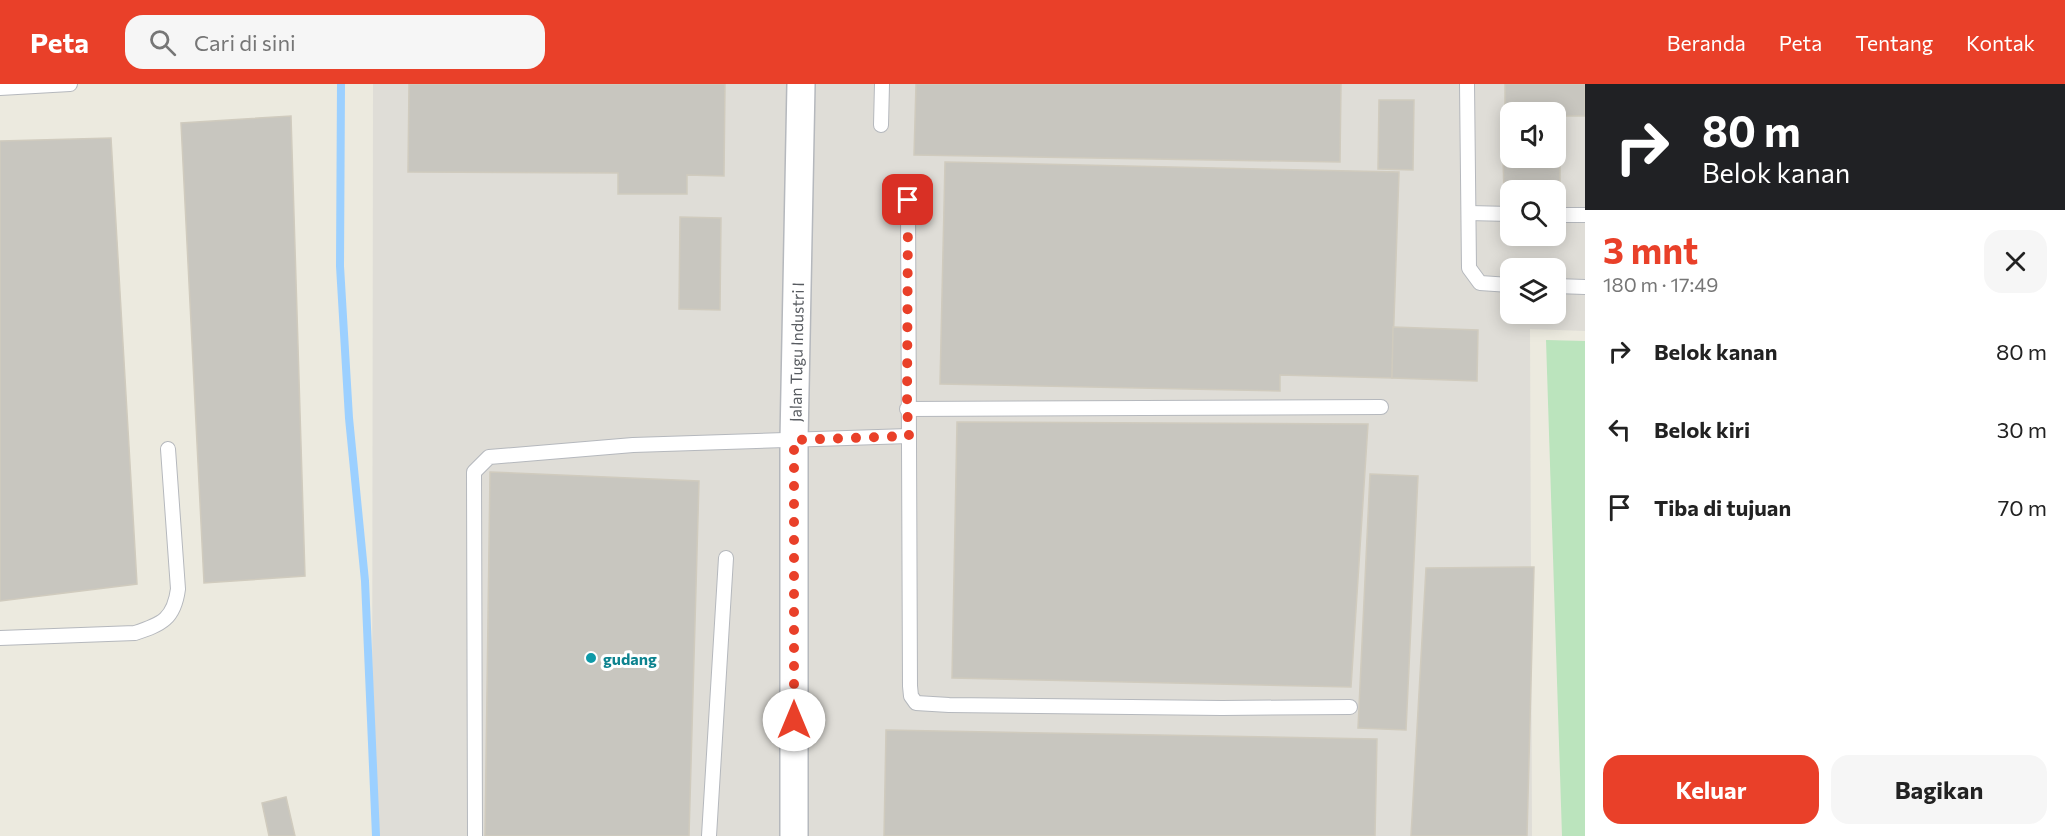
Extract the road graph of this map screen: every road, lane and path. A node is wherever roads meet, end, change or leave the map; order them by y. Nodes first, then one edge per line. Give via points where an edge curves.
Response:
1 (70, 84) edge
2 (801, 84) edge
3 (882, 84) edge
4 (1467, 84) edge
5 (0, 88) edge
6 (881, 125) dead end
7 (908, 200) dead end
8 (1469, 213) junction
9 (1500, 214) edge
10 (1566, 215) edge
11 (1585, 215) edge
12 (1500, 284) edge
13 (1566, 286) edge
14 (1585, 287) edge
15 (1381, 407) dead end
16 (907, 409) junction
17 (909, 436) junction
18 (794, 440) junction
19 (168, 449) dead end
20 (726, 558) dead end
21 (0, 638) edge
22 (1350, 707) dead end
23 (476, 836) edge
24 (709, 836) edge
25 (794, 836) edge

1 - 5 lane
2 - 18 street, Jalan Tugu Industri I
3 - 6 lane
4 - 8 lane
7 - 16 lane
8 - 9 lane
8 - 12 lane via 1469,268 1480,283
10 - 11 lane
13 - 14 lane
15 - 16 lane
16 - 17 lane
17 - 18 lane
17 - 22 lane via 910,686 916,703
18 - 23 lane via 633,445 489,457 474,472
18 - 25 street, Jalan Tugu Industri I
19 - 21 lane via 178,589 176,605 168,618 135,633
20 - 24 lane

